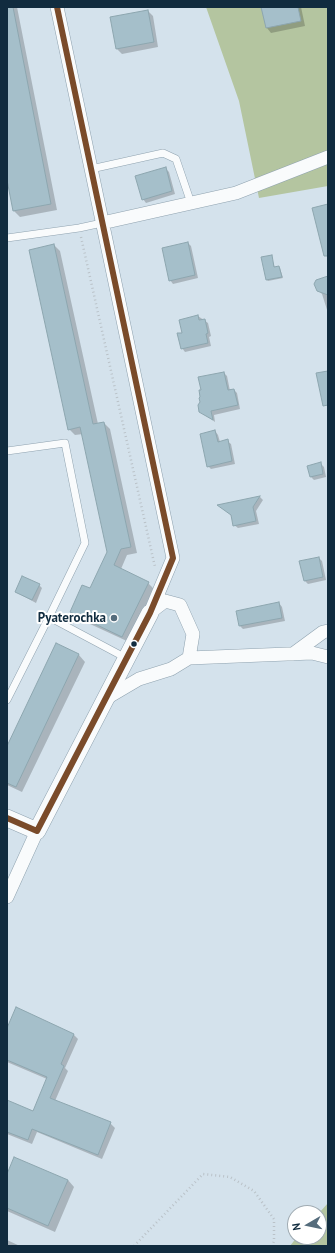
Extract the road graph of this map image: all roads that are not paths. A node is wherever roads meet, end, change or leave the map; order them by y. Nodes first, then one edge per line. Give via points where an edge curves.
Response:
1 (57, 7) edge
2 (328, 157) edge
3 (91, 169) junction
4 (191, 203) junction
5 (102, 223) junction
6 (7, 238) edge
7 (7, 451) edge
8 (150, 613) junction
9 (49, 617) junction
10 (328, 631) edge
11 (293, 654) junction
12 (328, 657) edge
13 (126, 658) junction
14 (189, 658) junction
15 (105, 699) junction
16 (7, 700) edge
17 (7, 818) edge
18 (36, 831) junction
19 (7, 876) edge
20 (9, 894) edge

1 - 3 street
2 - 4 street via 236,193
3 - 4 lane via 163,153 176,159
3 - 5 street
4 - 5 street
5 - 6 lane
5 - 8 street via 173,558
7 - 9 lane via 65,443 85,543
8 - 13 street
8 - 14 street via 165,601 180,605 194,634
9 - 13 lane
9 - 16 lane
10 - 11 street
11 - 12 street via 312,653
11 - 14 street
13 - 15 street
14 - 15 street via 171,669 138,679
15 - 18 street
17 - 18 street
18 - 20 street
19 - 20 street

